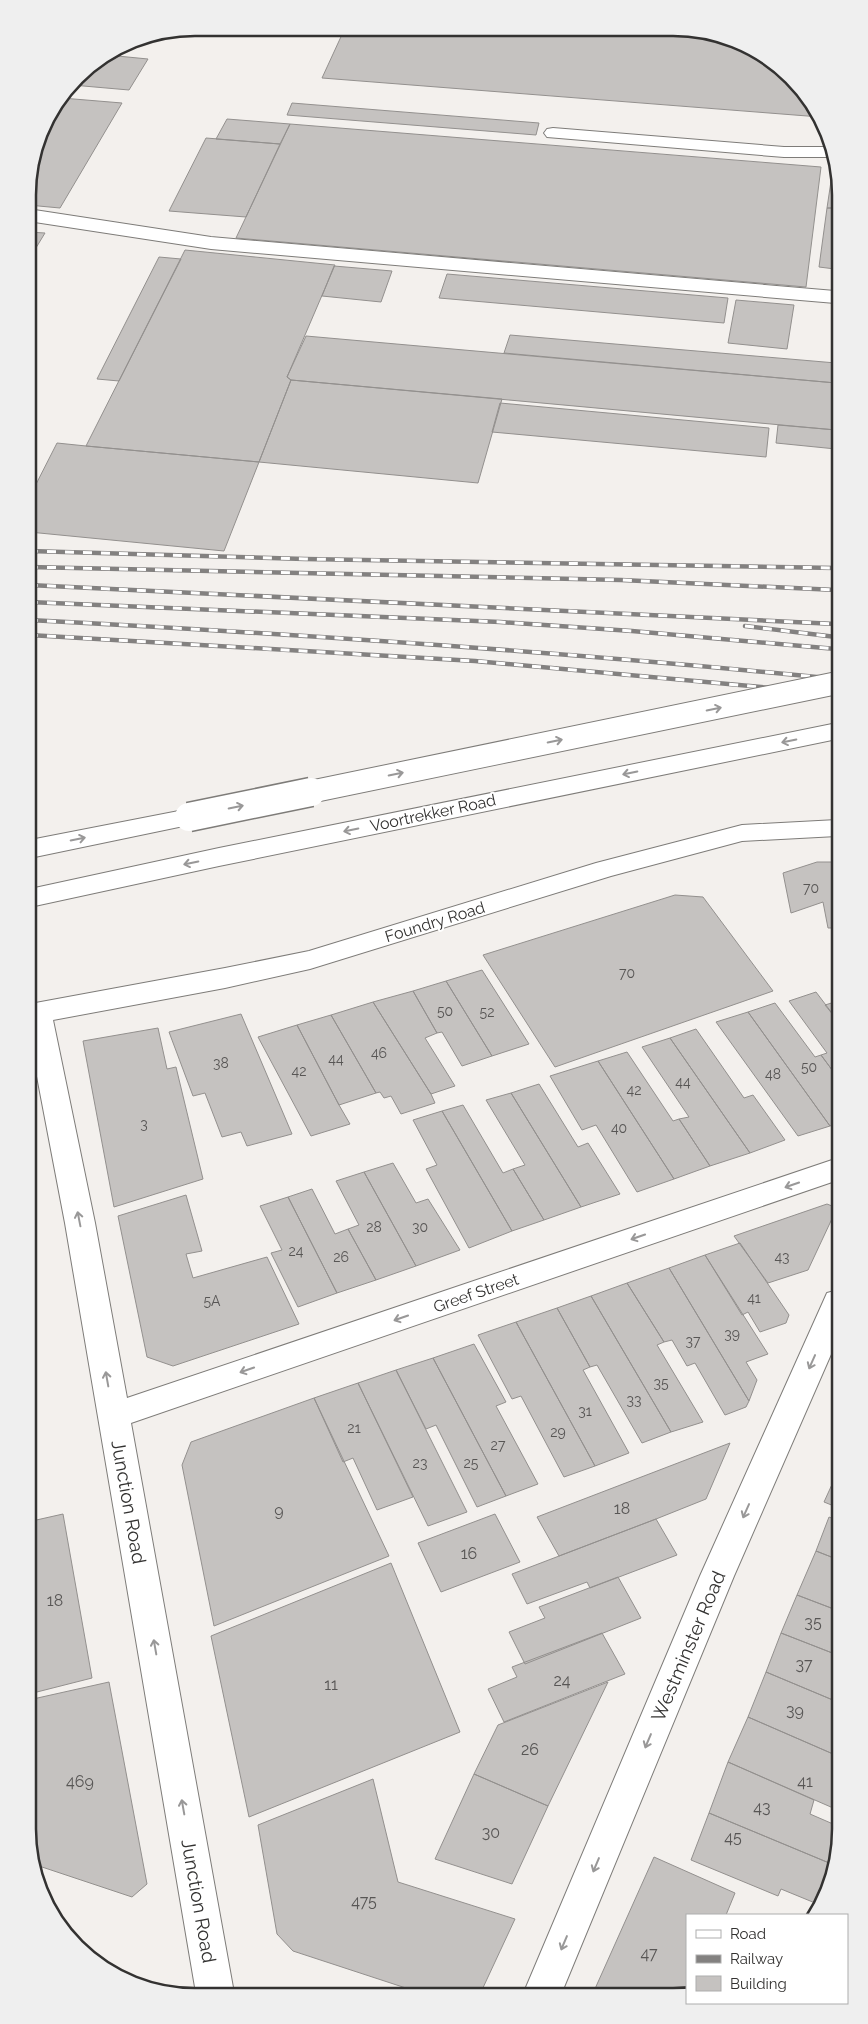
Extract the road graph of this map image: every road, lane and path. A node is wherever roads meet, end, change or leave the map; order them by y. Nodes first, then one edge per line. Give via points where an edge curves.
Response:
1 (554, 132) dead end
2 (825, 152) edge
3 (37, 216) edge
4 (832, 297) edge
5 (832, 684) edge
6 (832, 731) edge
7 (832, 828) edge
8 (37, 847) edge
9 (37, 897) edge
10 (36, 1013) edge
11 (36, 1024) edge
12 (831, 1172) edge
13 (831, 1317) edge
14 (113, 1416) junction
15 (214, 1988) edge
16 (545, 1988) edge

1 - 2 street via 784,152
3 - 4 street via 211,243
8 -> 5 street, bridge
6 -> 9 street, Voortrekker Road
7 - 10 street, Foundry Road via 742,833 605,869 310,960
14 -> 11 street, Junction Road via 80,1223
12 -> 14 street, Greef Street
13 -> 16 street, Westminster Road via 717,1576
15 -> 14 street, Junction Road

